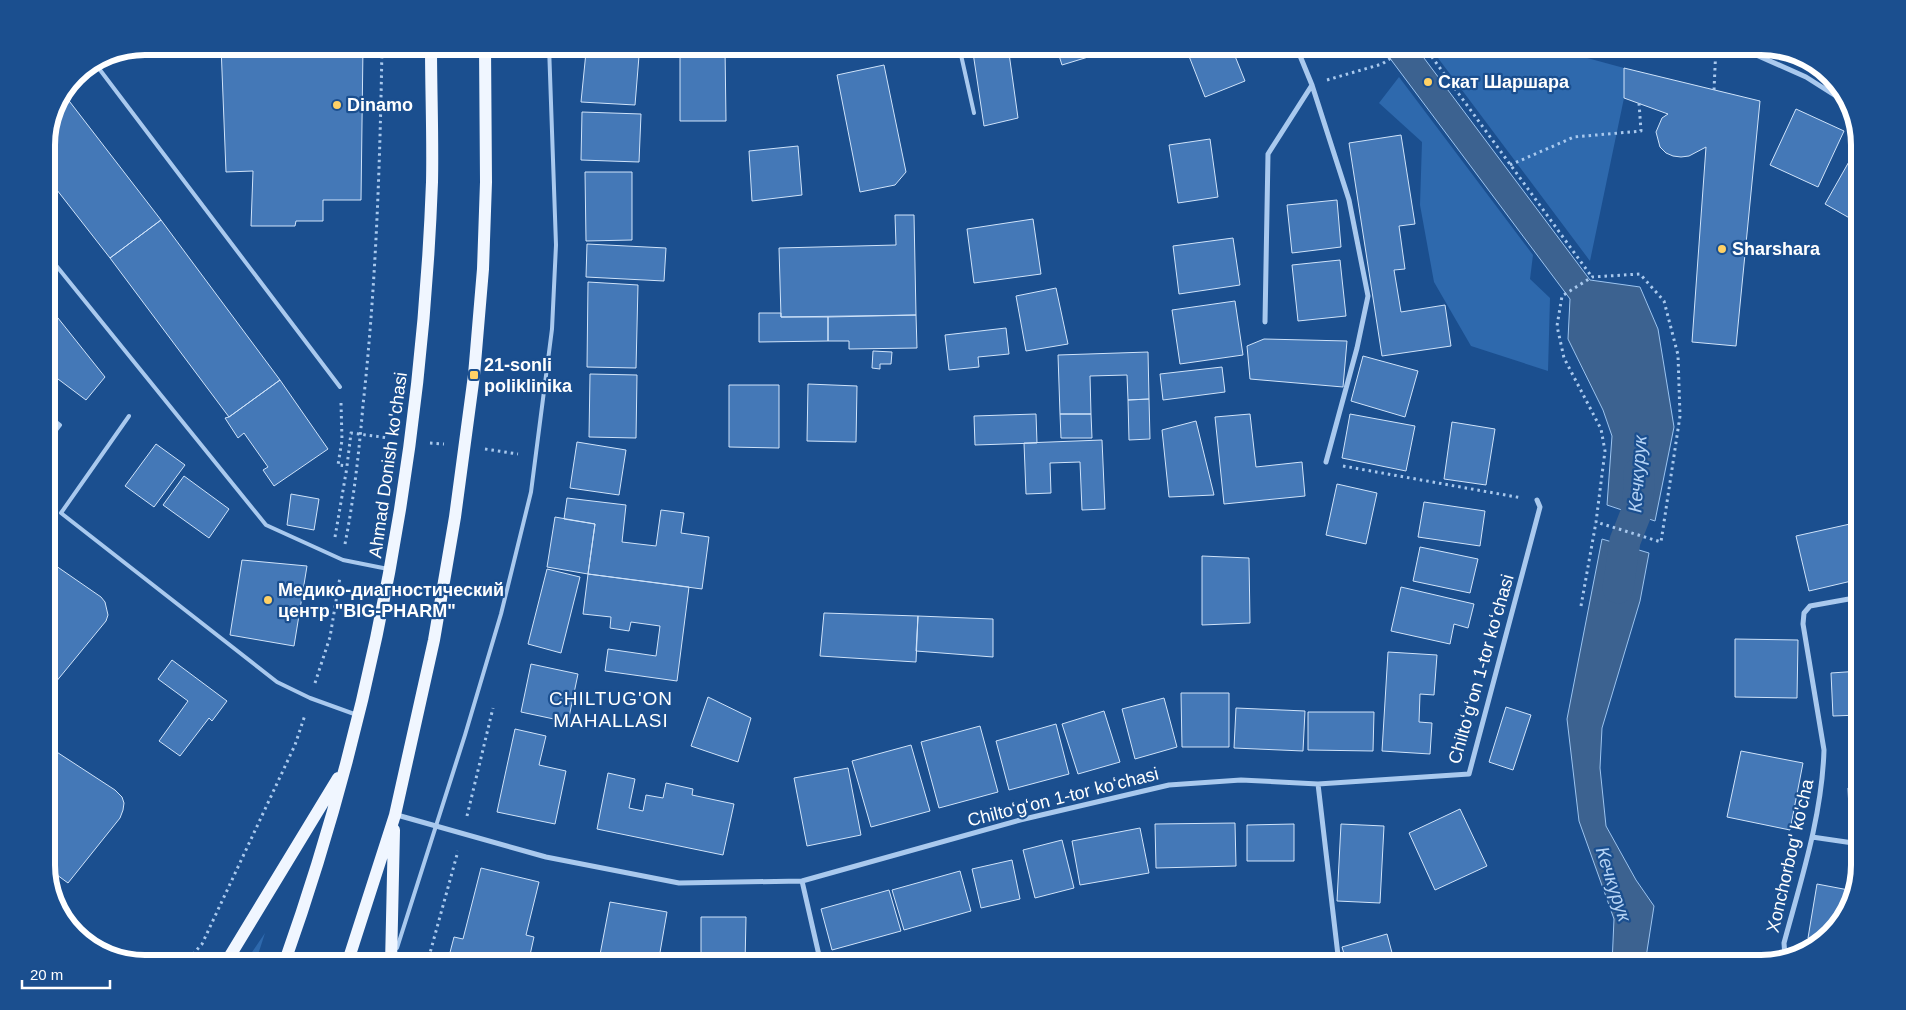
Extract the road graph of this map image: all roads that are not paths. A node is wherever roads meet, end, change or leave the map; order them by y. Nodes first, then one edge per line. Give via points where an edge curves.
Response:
1 (430, 55) edge
2 (484, 55) edge
3 (549, 55) edge
4 (961, 55) edge
5 (1300, 55) edge
6 (1756, 55) edge
7 (99, 68) edge
8 (1312, 85) junction
9 (1837, 96) edge
10 (974, 113) dead end
11 (55, 264) edge
12 (1265, 322) dead end
13 (340, 387) road end
14 (129, 416) dead end
15 (55, 421) edge
16 (55, 432) edge
17 (1326, 462) road end
18 (1537, 500) road end
19 (391, 570) junction
20 (1851, 599) edge
21 (359, 716) junction
22 (347, 764) junction
23 (1318, 784) junction
24 (394, 815) junction
25 (436, 826) junction
26 (1812, 837) junction
27 (1851, 843) edge
28 (802, 881) junction
29 (1784, 952) edge
30 (230, 955) edge
31 (287, 955) edge
32 (350, 955) edge
33 (391, 955) edge
34 (394, 955) edge
35 (819, 955) edge
36 (1338, 955) edge

1 - 19 main road, Ahmad Donish ko'chasi via 432,181 421,354
2 - 24 main road via 486,182 474,375 445,583
3 - 25 lane via 556,253 552,329 531,492 501,614
4 - 10 lane
5 - 8 street
6 - 9 street via 1806,77
7 - 13 lane
8 - 12 street via 1268,154
8 - 17 street via 1349,200 1368,296
11 - 19 lane via 266,525 343,560
14 - 21 lane via 61,513 277,682
15 - 16 lane via 60,425
18 - 23 street, Chiltoʻgʻon 1-tor koʻchasi via 1540,507 1468,774
19 - 21 main road, Ahmad Donish ko'chasi
20 - 26 street, Xonchorbog' ko'cha via 1810,606 1804,613 1803,624 1824,750 1822,783
21 - 22 main road, Ahmad Donish ko'chasi
22 - 30 main road
22 - 31 main road, Ahmad Donish ko'chasi
23 - 28 street, Chiltoʻgʻon 1-tor koʻchasi via 1241,780 1169,785 1020,820
23 - 36 street
24 - 25 street, Chiltoʻgʻon 1-tor koʻchasi
24 - 32 main road
24 - 33 main road
25 - 28 street, Chiltoʻgʻon 1-tor koʻchasi via 546,857 679,883
25 - 34 lane
26 - 27 street
26 - 29 street, Xonchorbog' ko'cha
28 - 35 street

